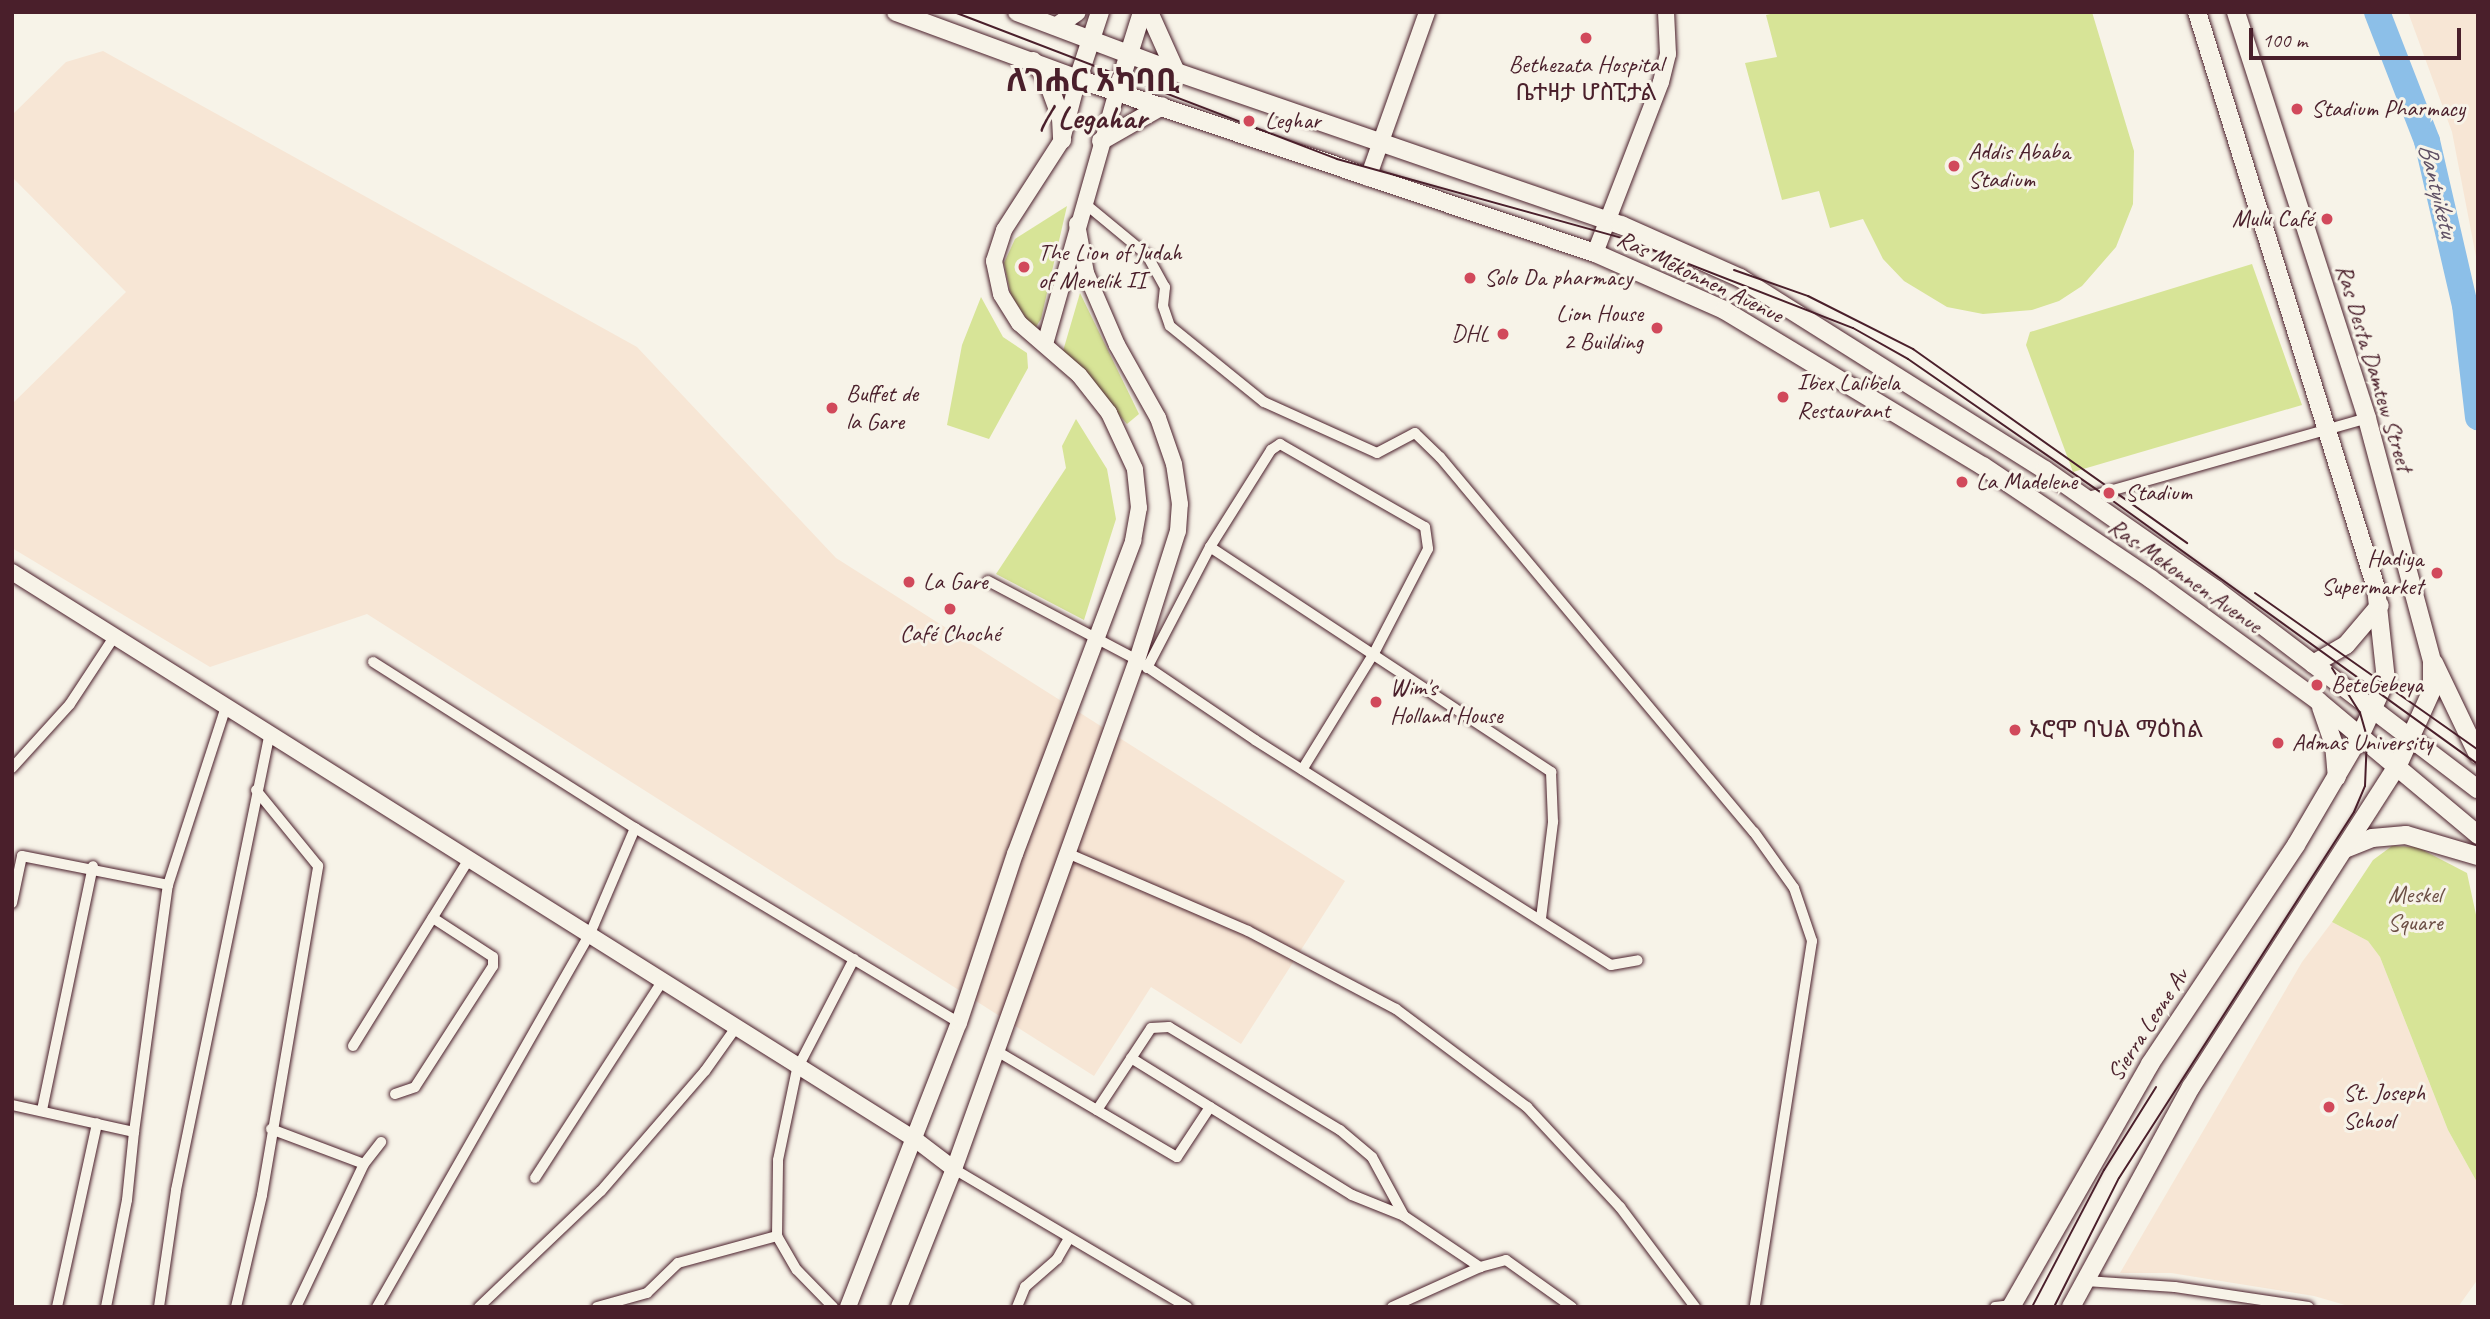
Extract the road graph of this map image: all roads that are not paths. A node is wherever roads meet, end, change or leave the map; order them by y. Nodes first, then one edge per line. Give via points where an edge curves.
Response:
1 (897, 12) edge
2 (1017, 12) edge
3 (1077, 12) edge
4 (1100, 12) edge
5 (1142, 12) edge
6 (1149, 12) edge
7 (1427, 12) edge
8 (1667, 12) edge
9 (2197, 12) edge
10 (2236, 12) edge
11 (1057, 26) junction
12 (1090, 38) junction
13 (1128, 54) junction
14 (1033, 61) junction
15 (1176, 72) junction
16 (1078, 79) junction
17 (1117, 92) junction
18 (1163, 106) junction
19 (1062, 140) junction
20 (1101, 141) junction
21 (1380, 144) junction
22 (1368, 178) junction
23 (1083, 202) junction
24 (1607, 220) junction
25 (1077, 224) junction
26 (1595, 253) junction
27 (1045, 344) junction
28 (2367, 418) junction
29 (2329, 430) junction
30 (2085, 498) junction
31 (1210, 547) junction
32 (12, 572) edge
33 (988, 581) dead end
34 (2380, 605) junction
35 (114, 637) junction
36 (1098, 637) junction
37 (1374, 653) junction
38 (2432, 661) junction
39 (373, 662) dead end
40 (1142, 664) junction
41 (2312, 664) junction
42 (2318, 701) junction
43 (226, 706) junction
44 (2373, 709) junction
45 (270, 732) junction
46 (2360, 736) junction
47 (2412, 740) junction
48 (2478, 755) edge
49 (2398, 765) junction
50 (12, 768) edge
51 (1302, 770) junction
52 (2337, 777) junction
53 (2478, 789) edge
54 (256, 790) junction
55 (635, 828) junction
56 (2478, 835) edge
57 (2345, 849) junction
58 (1066, 853) junction
59 (2478, 856) edge
60 (469, 859) junction
61 (93, 866) junction
62 (168, 885) junction
63 (12, 903) edge
64 (433, 918) junction
65 (1541, 919) junction
66 (589, 936) junction
67 (854, 959) junction
68 (1638, 960) dead end
69 (662, 983) junction
70 (959, 1023) junction
71 (735, 1029) junction
72 (354, 1046) dead end
73 (995, 1050) junction
74 (1131, 1058) junction
75 (797, 1069) junction
76 (395, 1094) dead end
77 (12, 1105) edge
78 (1210, 1107) junction
79 (42, 1110) junction
80 (1097, 1110) junction
81 (97, 1123) junction
82 (271, 1129) junction
83 (134, 1132) junction
84 (916, 1140) junction
85 (381, 1142) dead end
86 (364, 1164) junction
87 (954, 1169) junction
88 (535, 1178) dead end
89 (1404, 1216) junction
90 (777, 1236) junction
91 (1068, 1240) junction
92 (1480, 1267) junction
93 (2085, 1281) junction
94 (2006, 1306) edge
95 (57, 1307) edge
96 (106, 1307) edge
97 (159, 1307) edge
98 (236, 1307) edge
99 (296, 1307) edge
100 (377, 1307) edge
101 (478, 1307) edge
102 (597, 1307) edge
103 (833, 1307) edge
104 (848, 1307) edge
105 (899, 1307) edge
106 (1017, 1307) edge
107 (1187, 1307) edge
108 (1392, 1307) edge
109 (1572, 1307) edge
110 (1695, 1307) edge
111 (1755, 1307) edge
112 (2071, 1307) edge
113 (2309, 1307) edge

1 - 14 main road, Ras Mekonnen Avenue
2 - 11 main road, Ras Mekonnen Avenue
3 - 11 main road
4 - 12 main road
5 - 13 main road
6 - 15 main road
7 - 21 main road
8 - 24 main road via 1668,54 1661,82
9 - 29 main road
10 - 28 main road, Ras Desta Damtew Street
11 - 12 main road, Ras Mekonnen Avenue
12 - 13 main road, Ras Mekonnen Avenue
12 - 16 main road
13 - 15 main road, Ras Mekonnen Avenue
13 - 17 main road
14 - 16 main road, Ras Mekonnen Avenue
14 - 19 main road via 1046,78 1062,118
15 - 21 main road, Ras Mekonnen Avenue
16 - 17 main road, Ras Mekonnen Avenue
16 - 19 main road
17 - 18 main road, Ras Mekonnen Avenue
17 - 20 main road
18 - 20 main road
18 - 22 main road, Ras Mekonnen Avenue
19 - 27 main road via 1004,230 994,261 1001,294 1019,323
20 - 23 main road
21 - 22 main road
21 - 24 main road, Ras Mekonnen Avenue via 1466,169
22 - 26 main road, Ras Mekonnen Avenue
23 - 25 main road
23 - 111 street via 1147,255 1165,287 1163,306 1170,326 1264,402 1377,453 1415,433 1440,457 1731,805 1794,888 1812,941
24 - 26 main road
24 - 30 main road, Ras Mekonnen Avenue via 1690,252 1779,300
25 - 27 main road via 1058,312
25 - 40 main road via 1086,274 1117,345 1158,418 1174,464 1180,504 1173,552
26 - 42 main road, Ras Mekonnen Avenue via 1724,310 1938,438 2151,579
27 - 36 main road via 1079,375 1109,412 1135,469 1139,508 1133,541
28 - 29 street
28 - 38 main road, Ras Desta Damtew Street
29 - 30 street
29 - 34 main road
30 - 41 main road, Ras Mekonnen Avenue
31 - 37 street
31 - 37 street via 1271,450 1280,444 1425,527 1427,549
31 - 40 street
32 - 35 main road
33 - 36 street
34 - 41 main road via 2346,645
34 - 44 main road via 2386,680
35 - 43 main road
35 - 50 street via 70,704
36 - 40 street
36 - 70 main road via 1015,854
37 - 51 street
37 - 65 street via 1551,772 1553,822
38 - 47 main road, Ras Desta Damtew Street via 2430,700
38 - 48 main road
39 - 55 street
40 - 51 street
40 - 58 main road
41 - 44 main road, Ras Mekonnen Avenue
42 - 46 main road, Ras Mekonnen Avenue
42 - 52 main road via 2332,735
43 - 45 main road
43 - 62 street
44 - 46 main road, Sierra Leone Av
44 - 47 main road, Ras Mekonnen Avenue
45 - 54 street
45 - 60 main road
46 - 49 main road, Ras Mekonnen Avenue
46 - 52 main road, Sierra Leone Av
47 - 49 main road, Ras Desta Damtew Street
47 - 53 main road, Ras Mekonnen Avenue
49 - 56 main road, Ras Mekonnen Avenue
49 - 57 main road, Ras Desta Damtew Street
51 - 65 street
52 - 94 main road, Sierra Leone Av via 2150,1064
54 - 82 street via 318,866
54 - 97 street via 176,1190
55 - 66 street
55 - 67 street
57 - 59 main road via 2372,838 2406,835
57 - 93 main road, Ras Desta Damtew Street via 2191,1087
58 - 73 main road
58 - 110 street via 1248,931 1396,1009 1527,1107 1620,1207
60 - 64 street
60 - 66 main road
61 - 62 street
61 - 63 street via 22,856
61 - 79 street
62 - 83 street
64 - 72 street
64 - 76 street via 493,957 493,966 415,1087
65 - 68 street via 1611,965
66 - 69 main road
66 - 100 street
67 - 70 street
67 - 75 street
69 - 71 main road
69 - 88 street
70 - 84 main road
71 - 75 main road
71 - 101 street via 705,1071 601,1191
73 - 80 street
73 - 87 main road
74 - 78 street
74 - 80 street
74 - 89 street via 1151,1028 1169,1027 1340,1130 1372,1157
75 - 84 main road
75 - 90 street via 778,1160
77 - 79 street
78 - 80 street via 1177,1157
78 - 89 street via 1352,1195
79 - 81 street
81 - 83 street
81 - 95 street
82 - 86 street
82 - 98 street via 262,1195
83 - 96 street via 127,1200
84 - 87 main road
84 - 104 main road
85 - 86 street
86 - 99 street
87 - 91 street
87 - 105 main road
89 - 92 street
90 - 102 street via 678,1263 647,1293
90 - 103 street via 797,1270
91 - 106 street via 1057,1259 1025,1287
91 - 107 street
92 - 108 street
92 - 109 street via 1513,1262
93 - 112 main road, Ras Desta Damtew Street
93 - 113 street via 2175,1287

